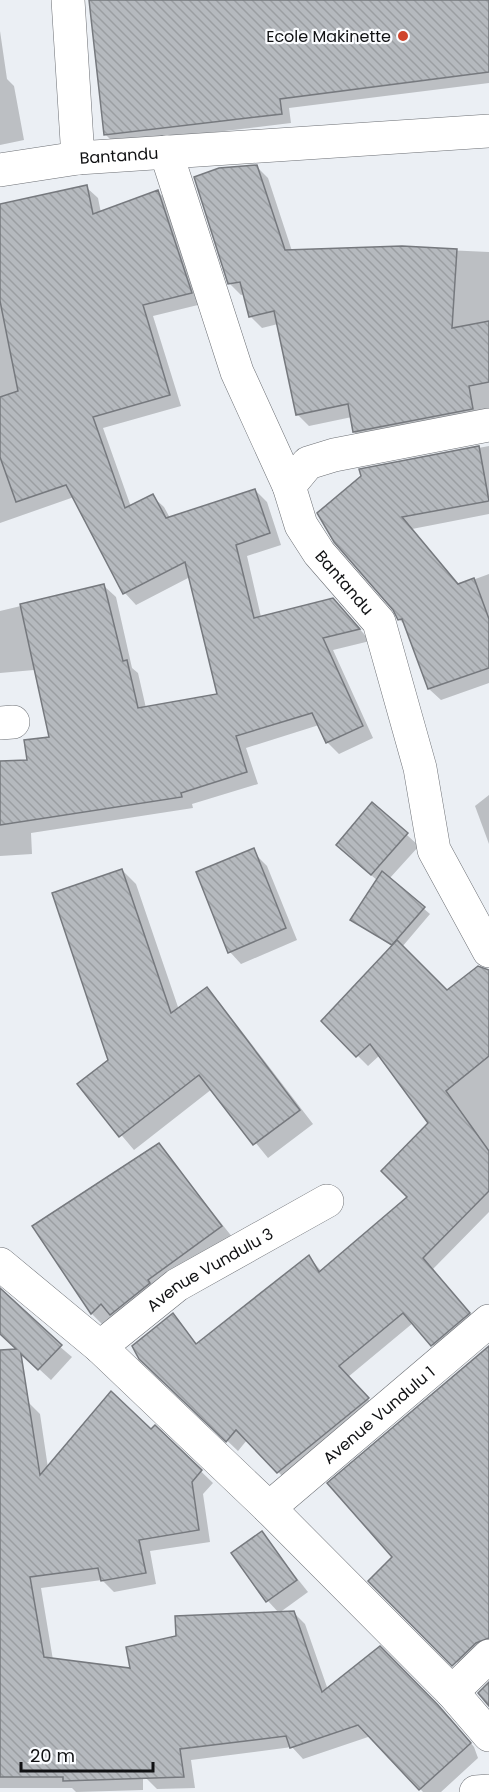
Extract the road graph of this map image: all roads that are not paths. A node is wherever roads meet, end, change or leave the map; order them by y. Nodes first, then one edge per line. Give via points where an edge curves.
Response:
1 (68, 0) edge
2 (489, 131) edge
3 (166, 152) junction
4 (78, 158) junction
5 (0, 170) edge
6 (489, 425) edge
7 (288, 486) junction
8 (487, 946) edge
9 (327, 1201) dead end
10 (0, 1264) edge
11 (489, 1321) edge
12 (100, 1347) junction
13 (269, 1508) junction
14 (489, 1656) edge
15 (452, 1692) junction
16 (489, 1735) edge
17 (489, 1791) edge
18 (476, 1792) edge

1 - 4 street
2 - 3 street, Bantandu
3 - 4 street, Bantandu
3 - 7 street, Bantandu via 237,372
4 - 5 street, Bantandu
6 - 7 street via 334,455 308,464
7 - 8 street, Bantandu via 301,525 319,553 379,622 420,768 434,850
9 - 12 street, Avenue Vundulu 3 via 177,1285
10 - 12 street
11 - 13 street, Avenue Vundulu 1
12 - 13 street
13 - 15 street
14 - 15 street
15 - 16 street
17 - 18 street

